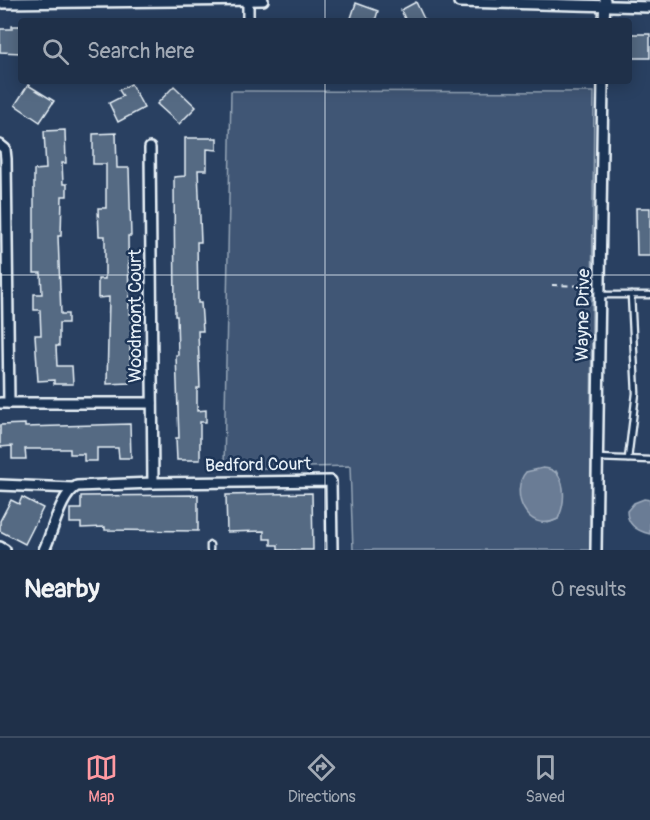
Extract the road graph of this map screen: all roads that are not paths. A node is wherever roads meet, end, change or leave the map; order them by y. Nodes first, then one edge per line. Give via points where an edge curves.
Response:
1 (248, 0) edge
2 (263, 0) edge
3 (96, 1) edge
4 (459, 2) dead end
5 (0, 3) edge
6 (605, 3) edge
7 (650, 7) edge
8 (248, 18) edge
9 (604, 18) edge
10 (603, 84) edge
11 (1, 145) edge
12 (150, 148) dead end
13 (600, 291) junction
14 (632, 295) junction
15 (650, 295) edge
16 (4, 403) edge
17 (152, 403) junction
18 (597, 458) junction
19 (628, 459) junction
20 (650, 460) edge
21 (153, 483) junction
22 (0, 485) edge
23 (73, 488) junction
24 (0, 547) edge
25 (5, 550) edge
26 (44, 550) edge
27 (332, 550) edge
28 (596, 550) edge

1 - 2 street
1 - 3 street
1 - 8 street
3 - 5 street
4 - 6 street
6 - 7 street
6 - 9 street
10 - 13 street, Wayne Drive
11 - 16 street via 6,159
12 - 17 street, Woodmont Court
13 - 14 lane
13 - 18 street, Wayne Drive
14 - 15 lane
14 - 19 lane via 636,393
16 - 17 street
17 - 21 street, Woodmont Court
18 - 19 lane
18 - 28 street, Wayne Drive
19 - 20 lane
21 - 23 street
21 - 27 street, Bedford Court via 331,481
22 - 23 street
23 - 26 street via 63,502
24 - 25 street

